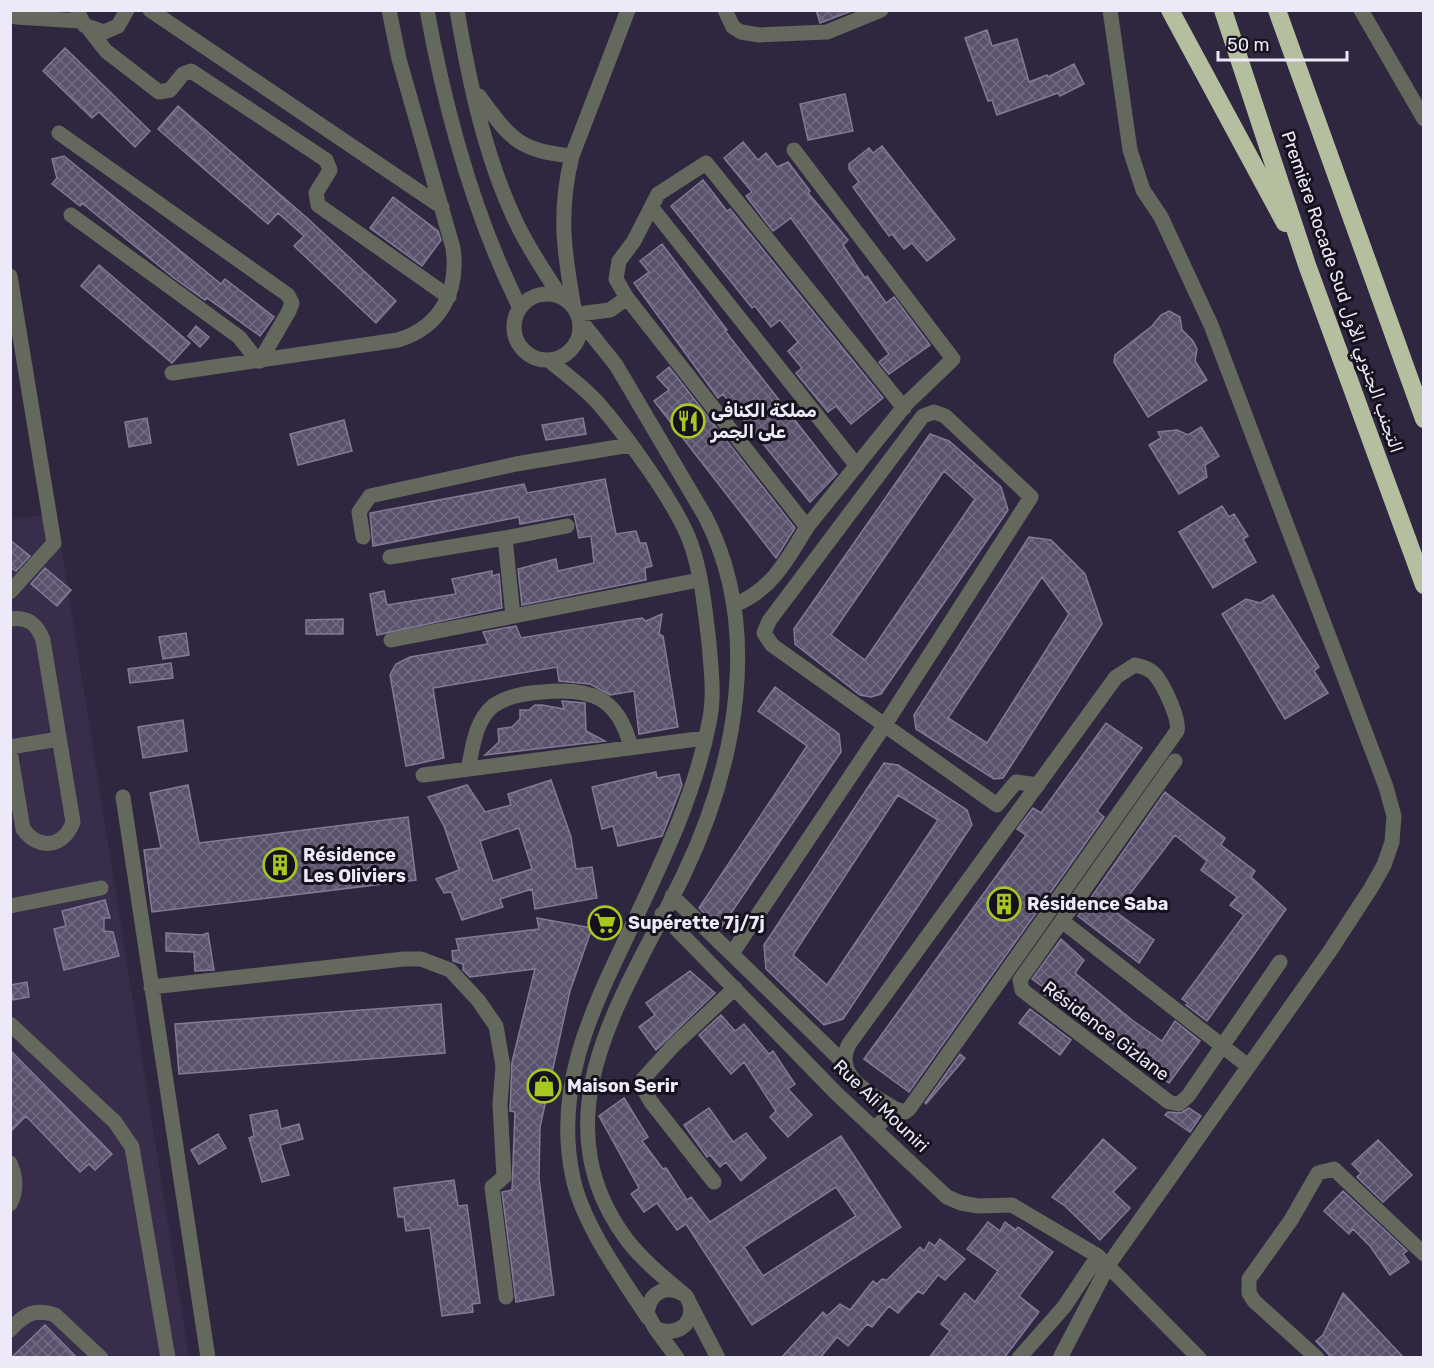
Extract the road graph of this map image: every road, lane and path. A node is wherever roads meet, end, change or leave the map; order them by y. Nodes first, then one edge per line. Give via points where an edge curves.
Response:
1 (127, 10) edge
2 (150, 10) edge
3 (389, 10) edge
4 (427, 10) edge
5 (457, 10) edge
6 (628, 10) edge
7 (725, 10) edge
8 (881, 10) edge
9 (1110, 10) edge
10 (1170, 10) edge
11 (1223, 10) edge
12 (1277, 10) edge
13 (1361, 10) edge
14 (15, 17) edge
15 (82, 20) edge
16 (473, 87) junction
17 (1424, 119) edge
18 (59, 133) dead end
19 (794, 150) dead end
20 (572, 156) junction
21 (442, 207) junction
22 (652, 208) junction
23 (72, 215) dead end
24 (1307, 265) junction
25 (10, 276) edge
26 (560, 296) junction
27 (449, 297) junction
28 (627, 298) junction
29 (520, 308) junction
30 (577, 314) junction
31 (259, 361) junction
32 (550, 361) junction
33 (172, 373) dead end
34 (904, 408) junction
35 (1424, 419) edge
36 (630, 445) junction
37 (857, 466) junction
38 (567, 526) dead end
39 (807, 526) junction
40 (363, 537) dead end
41 (505, 538) junction
42 (390, 557) dead end
43 (699, 580) junction
44 (1424, 585) edge
45 (10, 592) edge
46 (734, 605) junction
47 (11, 616) edge
48 (513, 616) junction
49 (391, 640) dead end
50 (884, 726) junction
51 (705, 738) junction
52 (59, 739) junction
53 (632, 748) junction
54 (10, 749) edge
55 (1175, 762) dead end
56 (468, 769) junction
57 (423, 775) dead end
58 (1038, 785) junction
59 (123, 797) dead end
60 (101, 888) dead end
61 (672, 896) junction
62 (10, 906) edge
63 (662, 914) junction
64 (1062, 921) junction
65 (733, 952) junction
66 (1280, 962) dead end
67 (151, 987) junction
68 (735, 988) junction
69 (10, 1024) edge
70 (1221, 1046) junction
71 (844, 1063) junction
72 (1248, 1066) junction
73 (895, 1109) junction
74 (875, 1128) junction
75 (10, 1163) edge
76 (714, 1182) dead end
77 (10, 1204) edge
78 (1424, 1254) edge
79 (1103, 1260) junction
80 (506, 1297) dead end
81 (687, 1299) junction
82 (652, 1324) junction
83 (10, 1330) edge
84 (672, 1355) edge
85 (101, 1358) edge
86 (168, 1358) edge
87 (208, 1358) edge
88 (718, 1358) edge
89 (1019, 1358) edge
90 (1060, 1358) edge
91 (1199, 1358) edge
92 (1317, 1358) edge

1 - 15 street via 124,20 111,30 95,31
2 - 21 street
3 - 21 street via 399,59
4 - 29 street via 461,151 499,264
5 - 16 street
6 - 20 street
7 - 8 street via 733,27 759,35 827,32
9 - 72 street via 1130,150 1143,190 1161,217 1211,325 1394,816 1392,842 1371,888
10 - 24 highway
11 - 24 highway, Première Rocade Sud التجنب الجنوبي الأول
12 - 35 highway, Première Rocade Sud التجنب الجنوبي الأول
13 - 17 street
14 - 15 street
15 - 27 street via 106,51 159,92 170,90 183,74 191,71 326,160 330,170 316,193 318,205
16 - 20 street via 513,138 534,150
16 - 26 street via 508,205
18 - 31 street via 288,295 292,303 289,311
19 - 34 street via 953,359
20 - 30 street via 563,198 562,232
21 - 27 street via 455,264
22 - 28 street via 620,261 616,279
22 - 34 street via 658,194 706,163
22 - 37 street
23 - 31 street via 239,337
24 - 44 highway, Première Rocade Sud التجنب الجنوبي الأول
25 - 45 street via 54,543
26 - 29 street via 534,296
26 - 30 street
27 - 31 street via 429,325 409,337
28 - 30 street via 610,310
28 - 39 street
29 - 32 street via 513,326 518,344 532,357
30 - 32 street via 576,344 565,356
30 - 46 street via 616,365 705,516 717,539
31 - 33 street
32 - 36 street via 596,401
34 - 37 street
36 - 40 street via 516,464 370,496 359,512
36 - 43 street via 691,543
37 - 39 street
38 - 41 street
39 - 46 street via 778,575 765,588
41 - 42 street
41 - 48 street
43 - 48 street
43 - 51 street via 712,671 710,721
46 - 61 street via 737,702 728,753 705,826
47 - 52 street via 32,622 39,630
48 - 49 street
50 - 50 street via 1031,496 945,416 934,412 923,416 765,626 764,633 772,645
50 - 58 street via 997,805 1016,782
50 - 65 street
51 - 53 street
51 - 82 street via 662,863 592,1011 576,1055 570,1099 573,1179 587,1217
52 - 54 street
52 - 54 street via 73,822 69,832 51,844 40,844 23,829
53 - 56 street
53 - 56 street via 615,709 595,694 564,690 523,694 494,705 479,723
55 - 64 street, Résidence Gizlane
56 - 57 street
58 - 71 street via 849,1044
58 - 73 street via 1116,677 1135,665 1156,676 1178,720 1177,730 916,1099 905,1112
59 - 67 street
60 - 62 street
61 - 63 street
61 - 65 street
63 - 68 street, Rue Ali Mouniri
63 - 81 street via 638,959 593,1068 590,1149 598,1185 628,1240
64 - 70 street
64 - 70 street, Résidence Gizlane via 1020,980 1025,994 1174,1104 1188,1096
65 - 71 street
66 - 70 street, Résidence Gizlane
67 - 80 street via 421,958 450,970 496,1026 503,1066 500,1104 504,1176 492,1187
67 - 87 street
68 - 74 street, Rue Ali Mouniri
68 - 76 street via 643,1079 651,1102
69 - 86 street via 115,1122 132,1147
70 - 72 street
71 - 73 street via 854,1081
72 - 79 street
73 - 74 street
74 - 79 street, Rue Ali Mouniri via 947,1197 978,1206 1012,1205
75 - 77 street via 15,1173 15,1195
78 - 92 street via 1334,1169 1318,1173 1291,1220 1248,1279 1254,1301
79 - 89 street
79 - 90 street
79 - 91 street, Rue Ali Mouniri
81 - 82 street via 691,1316 684,1328 669,1333
81 - 82 street via 671,1289 657,1293 648,1305
81 - 88 street
82 - 84 street
83 - 85 street via 27,1314 45,1312 55,1316

